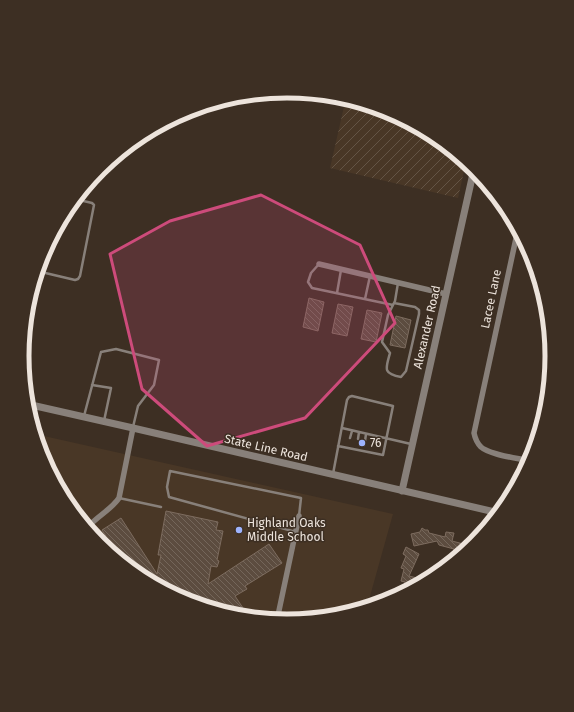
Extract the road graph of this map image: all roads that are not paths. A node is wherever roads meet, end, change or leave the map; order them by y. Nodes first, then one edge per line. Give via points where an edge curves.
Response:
1 (472, 177) edge
2 (81, 200) edge
3 (516, 238) edge
4 (319, 264) joint
5 (341, 269) junction
6 (43, 272) edge
7 (370, 276) junction
8 (398, 282) junction
9 (337, 293) junction
10 (446, 294) junction
11 (365, 299) junction
12 (393, 304) junction
13 (92, 385) junction
14 (34, 406) edge
15 (84, 417) junction
16 (104, 421) junction
17 (133, 428) junction
18 (342, 428) junction
19 (352, 430) junction
20 (359, 432) junction
21 (366, 434) junction
22 (374, 436) junction
23 (350, 438) dead end
24 (386, 438) junction
25 (358, 439) dead end
26 (365, 441) dead end
27 (373, 442) dead end
28 (412, 445) junction
29 (338, 446) junction
30 (523, 459) edge
31 (333, 475) junction
32 (402, 491) junction
33 (119, 498) junction
34 (161, 507) dead end
35 (493, 512) edge
36 (299, 516) joint
37 (91, 524) edge
38 (296, 532) junction
39 (278, 613) edge

1 - 10 street, Alexander Road
2 - 6 lane via 94,205 80,276 76,280
3 - 30 street, Lacee Lane via 474,433 480,446 490,452
4 - 5 street
4 - 9 lane via 311,273 309,285 312,288
5 - 7 street
5 - 9 lane
7 - 8 street
7 - 11 lane
8 - 10 street
8 - 12 lane
9 - 11 lane
10 - 28 street, Alexander Road
11 - 12 lane
12 - 12 lane via 415,307 419,310 406,371 401,377 387,372 390,353 382,342
13 - 15 lane
13 - 16 lane via 111,388
13 - 17 lane via 101,352 116,349 159,360 154,385 138,406
14 - 15 street, State Line Road
15 - 16 street, State Line Road
16 - 17 street, State Line Road
17 - 31 street, State Line Road
17 - 33 street
18 - 19 lane
18 - 24 lane via 347,400 352,396 393,406
18 - 29 lane
19 - 20 lane
19 - 23 lane
20 - 21 lane
20 - 25 lane
21 - 22 lane
21 - 26 lane
22 - 24 lane
22 - 27 lane
24 - 28 lane
24 - 29 lane via 383,455 349,446
28 - 32 street, Alexander Road
29 - 31 lane
31 - 32 street, State Line Road
32 - 35 street, State Line Road
33 - 34 lane
33 - 37 street
36 - 38 street
36 - 38 lane via 301,498 170,472 167,487 170,497
38 - 39 street

